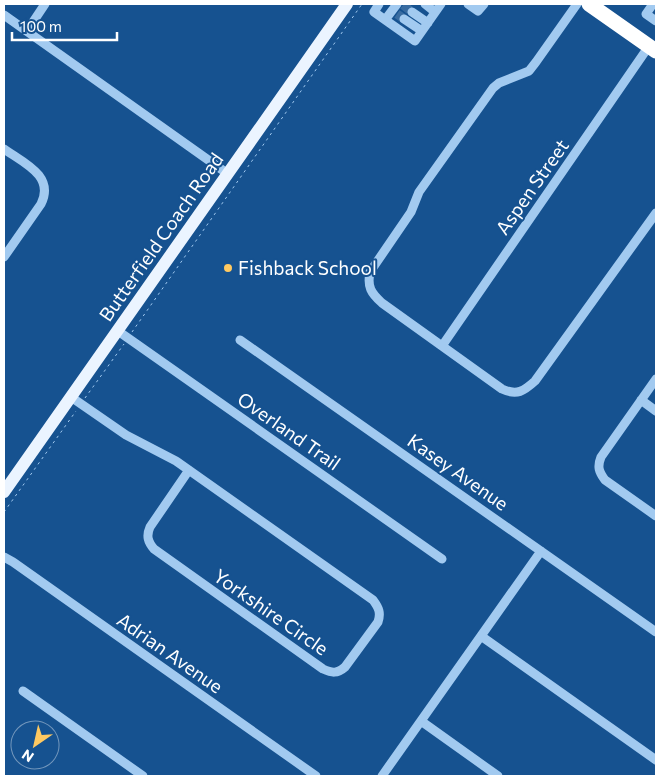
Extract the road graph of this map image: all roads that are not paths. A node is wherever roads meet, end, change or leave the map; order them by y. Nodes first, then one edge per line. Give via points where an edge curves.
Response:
1 (45, 4) edge
2 (348, 4) edge
3 (425, 4) edge
4 (468, 4) edge
5 (484, 4) edge
6 (577, 4) edge
7 (589, 4) edge
8 (653, 4) edge
9 (375, 5) edge
10 (397, 8) edge
11 (438, 8) edge
12 (412, 12) tunnel mouth
13 (4, 15) edge
14 (385, 20) junction
15 (656, 20) edge
16 (428, 23) junction
17 (26, 31) junction
18 (422, 31) junction
19 (654, 48) edge
20 (4, 149) edge
21 (228, 174) junction
22 (656, 213) edge
23 (5, 251) edge
24 (122, 335) junction
25 (240, 340) dead end
26 (442, 346) junction
27 (656, 379) edge
28 (71, 397) junction
29 (641, 400) junction
30 (656, 411) edge
31 (189, 470) junction
32 (4, 492) edge
33 (656, 516) edge
34 (541, 551) junction
35 (4, 557) edge
36 (442, 559) dead end
37 (656, 632) edge
38 (481, 636) junction
39 (23, 691) dead end
40 (421, 722) junction
41 (656, 760) edge
42 (143, 776) edge
43 (316, 776) edge
44 (382, 776) edge
45 (498, 776) edge

1 - 17 street
2 - 21 main road, Butterfield Coach Road
3 - 11 street
4 - 5 street via 478,11
6 - 26 street via 529,71 493,88 419,192 412,212 370,272 370,288 375,296
7 - 19 highway
8 - 15 street via 646,14
9 - 14 street via 374,12
10 - 14 street
10 - 18 street
11 - 16 street
12 - 16 street
13 - 17 street
14 - 18 street via 414,41
16 - 18 street
17 - 21 street
19 - 26 street, Aspen Street
20 - 23 street via 42,178 45,188 41,204
21 - 24 main road, Butterfield Coach Road
22 - 26 street via 526,390 515,393 502,389
24 - 28 main road, Butterfield Coach Road
24 - 36 street, Overland Trail
25 - 34 street, Kasey Avenue
27 - 29 street
28 - 31 street, Yorkshire Circle via 126,435
28 - 32 main road, Butterfield Coach Road
29 - 30 street
29 - 33 street via 601,457 598,468 606,480
31 - 31 street, Yorkshire Circle via 377,605 380,610 378,622 340,671 323,669 150,544 147,533 150,527
34 - 37 street, Kasey Avenue
34 - 38 street
35 - 43 street, Adrian Avenue
38 - 40 street
38 - 41 street
39 - 42 street
40 - 44 street
40 - 45 street

